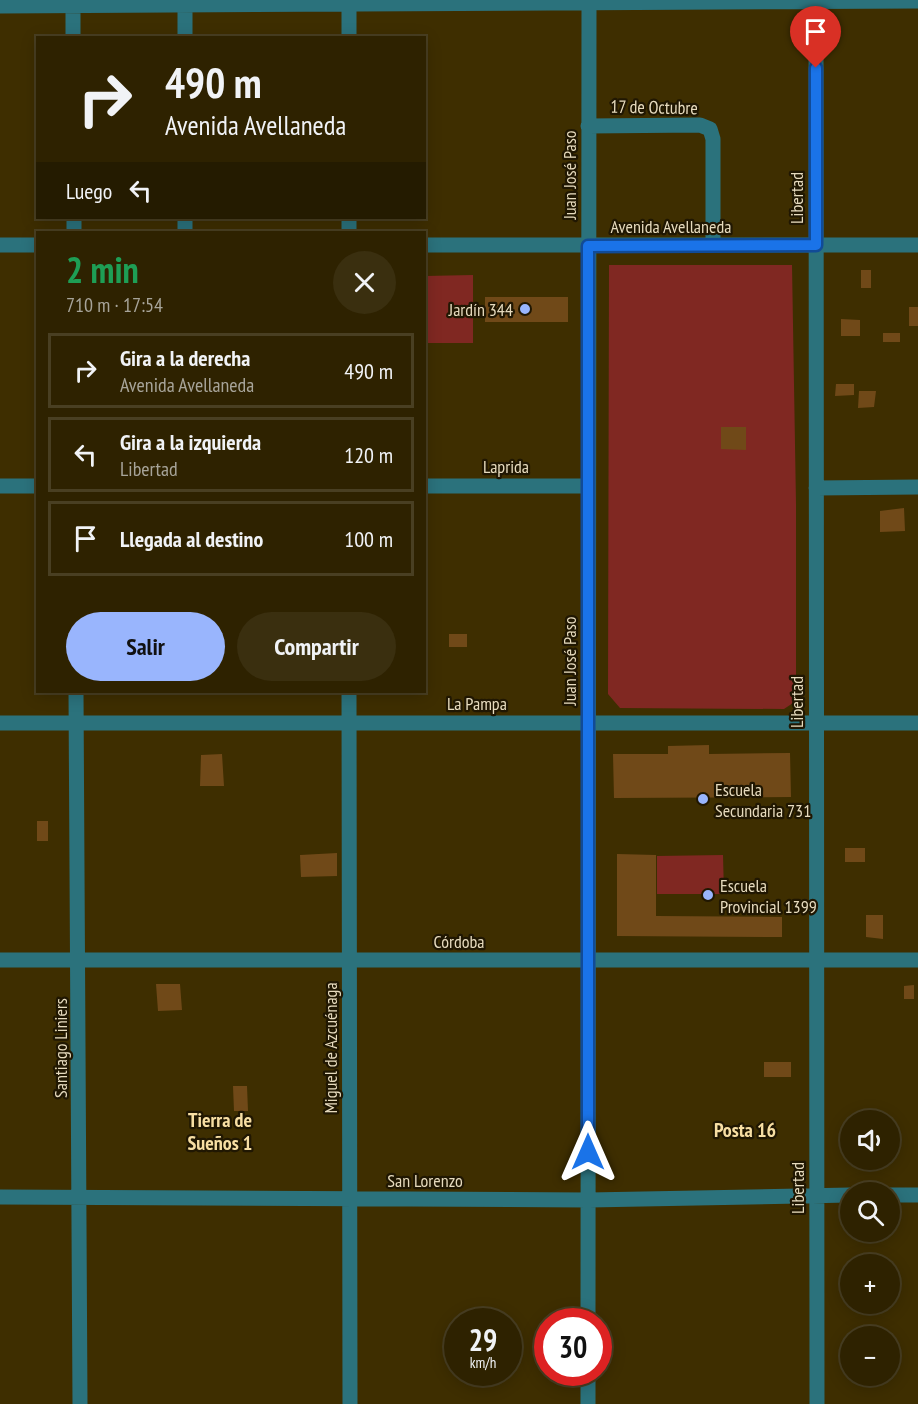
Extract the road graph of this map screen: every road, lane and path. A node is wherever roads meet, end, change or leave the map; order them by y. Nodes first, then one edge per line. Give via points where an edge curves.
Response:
1 (589, 1) edge
2 (816, 1) edge
3 (918, 1) edge
4 (349, 2) edge
5 (73, 3) edge
6 (185, 5) junction
7 (0, 6) edge
8 (73, 36) edge
9 (185, 36) edge
10 (349, 36) edge
11 (588, 126) junction
12 (0, 245) edge
13 (36, 245) edge
14 (426, 245) edge
15 (713, 245) junction
16 (816, 245) junction
17 (918, 245) edge
18 (588, 246) junction
19 (0, 486) edge
20 (36, 486) edge
21 (426, 486) edge
22 (588, 486) junction
23 (816, 488) junction
24 (918, 488) edge
25 (76, 693) edge
26 (350, 693) edge
27 (0, 723) edge
28 (76, 723) junction
29 (350, 723) junction
30 (588, 723) junction
31 (918, 723) edge
32 (816, 724) junction
33 (0, 960) edge
34 (79, 960) junction
35 (918, 960) edge
36 (350, 961) junction
37 (588, 961) junction
38 (816, 961) junction
39 (816, 1194) junction
40 (840, 1194) edge
41 (900, 1195) edge
42 (918, 1195) edge
43 (0, 1197) edge
44 (79, 1198) junction
45 (350, 1199) junction
46 (588, 1200) junction
47 (588, 1308) edge
48 (588, 1386) edge
49 (80, 1404) edge
50 (350, 1404) edge
51 (588, 1404) edge
52 (817, 1404) edge

1 - 2 street
1 - 4 street
1 - 11 street, Juan José Paso
2 - 3 street
2 - 16 street, Libertad
4 - 6 street
4 - 10 street
5 - 6 street
5 - 7 street
5 - 8 street
6 - 9 street
11 - 15 street, 17 de Octubre via 700,125 710,129
11 - 18 street, Juan José Paso
12 - 13 street
14 - 18 street, Avenida Avellaneda
15 - 16 street, Avenida Avellaneda
15 - 18 street, Avenida Avellaneda
16 - 17 street, Avenida Avellaneda
16 - 23 street, Libertad
18 - 22 street, Juan José Paso
19 - 20 street
21 - 22 street, Laprida
22 - 30 street, Juan José Paso
23 - 24 street
23 - 32 street, Libertad
25 - 28 street, Santiago Liniers
26 - 29 street, Miguel de Azcuénaga
27 - 28 street, La Pampa
28 - 29 street, La Pampa
28 - 34 street, Santiago Liniers
29 - 30 street, La Pampa
29 - 36 street, Miguel de Azcuénaga
30 - 32 street, La Pampa
30 - 37 street, Juan José Paso
31 - 32 street, La Pampa
32 - 38 street, Libertad
33 - 34 street, Córdoba
34 - 36 street, Córdoba
34 - 44 street, Santiago Liniers
35 - 38 street, Córdoba
36 - 37 street, Córdoba
36 - 45 street, Miguel de Azcuénaga
37 - 38 street, Córdoba
37 - 46 street, Juan José Paso
38 - 39 street, Libertad
39 - 40 street, San Lorenzo
39 - 46 street, San Lorenzo
39 - 52 street, Libertad
41 - 42 street
43 - 44 street, San Lorenzo
44 - 45 street, San Lorenzo
44 - 49 street, Santiago Liniers
45 - 46 street, San Lorenzo
45 - 50 street, Miguel de Azcuénaga
46 - 47 street, Juan José Paso
48 - 51 street

